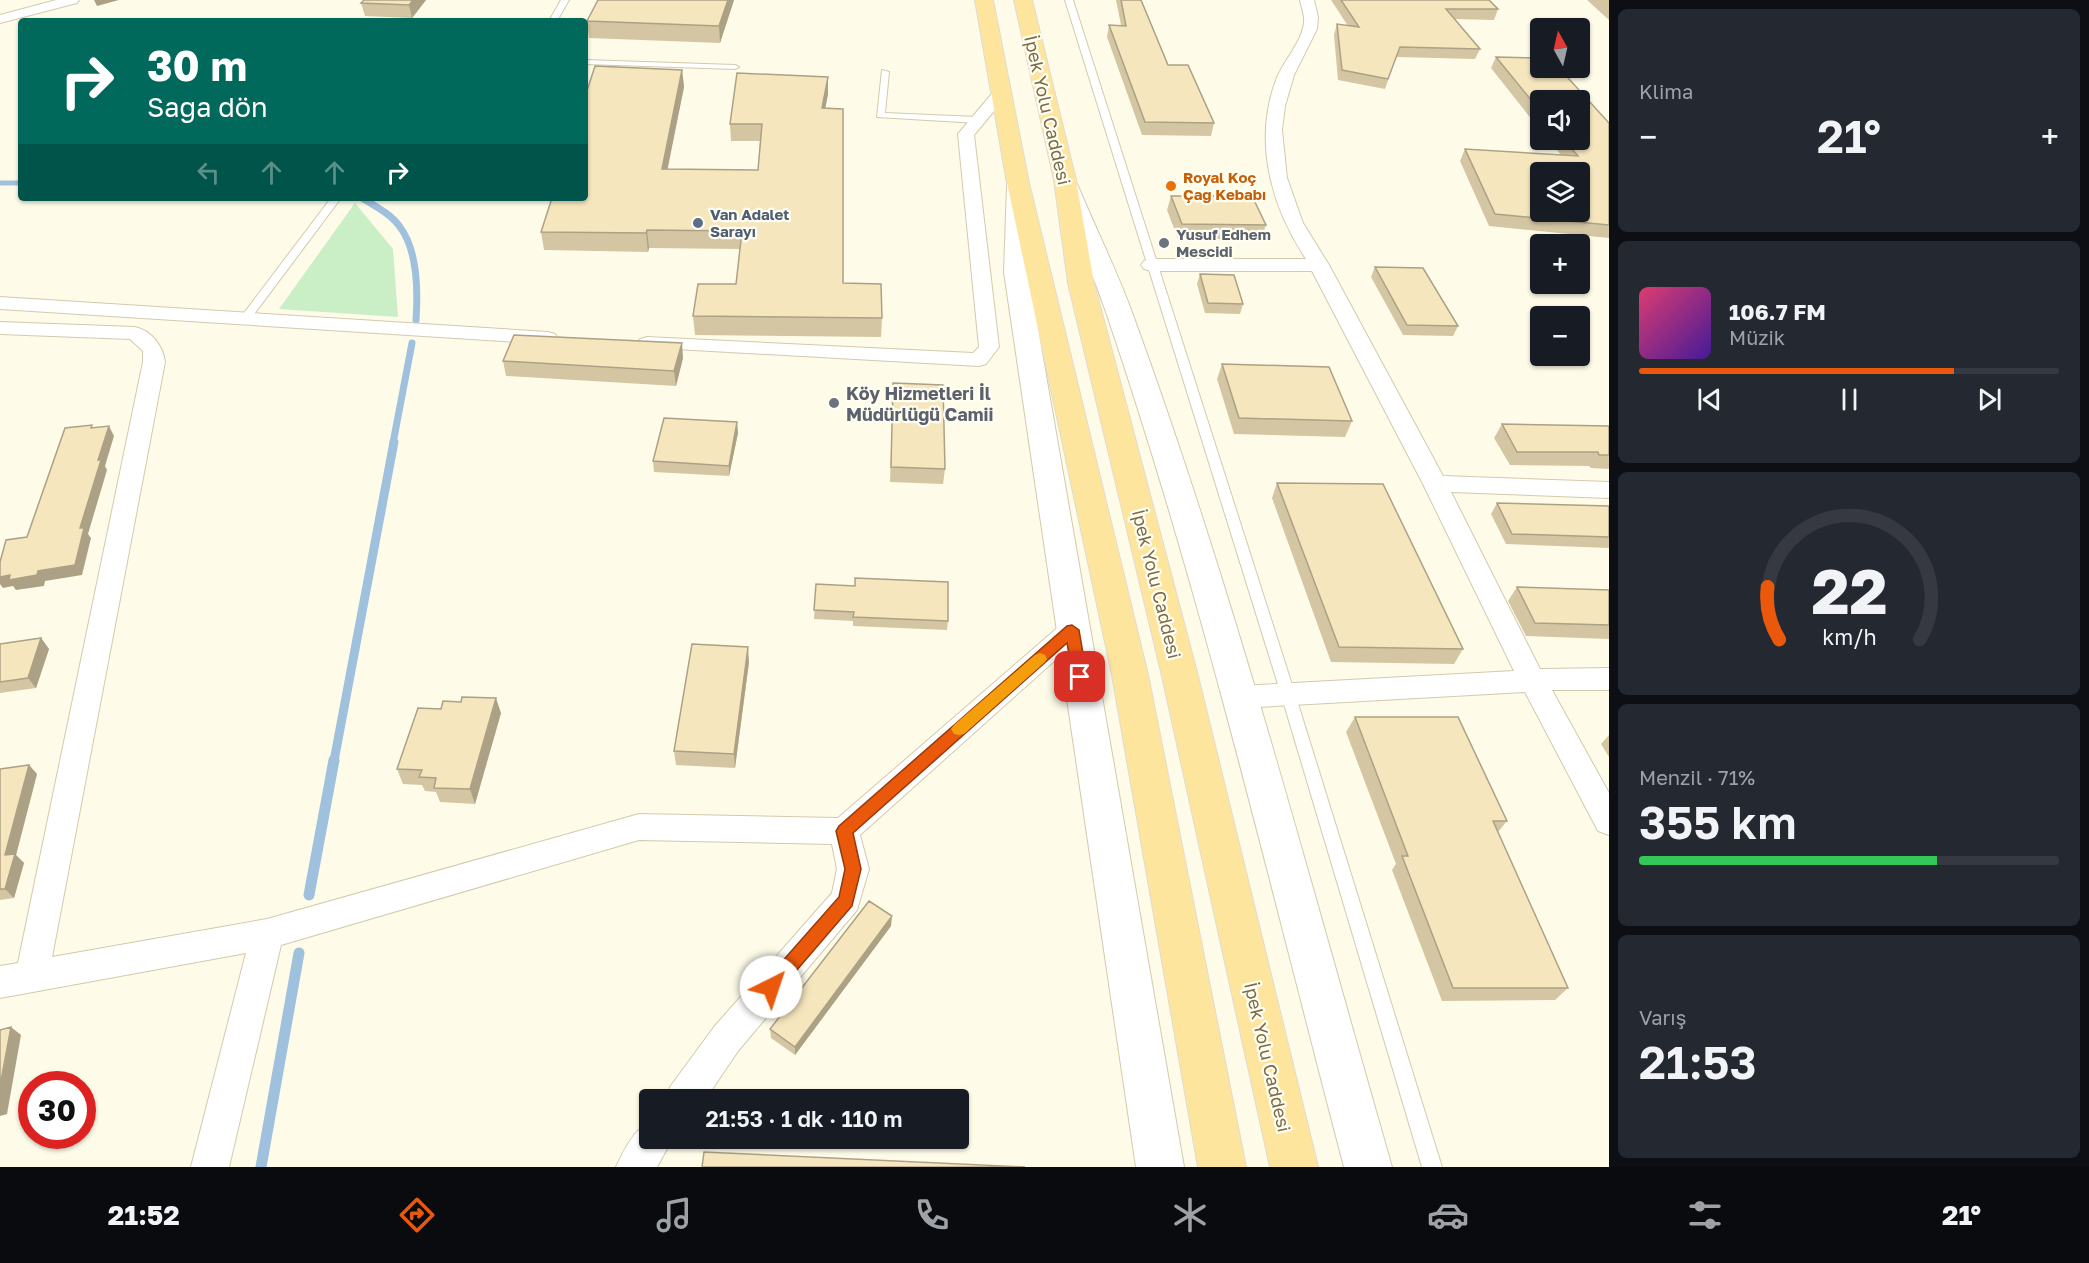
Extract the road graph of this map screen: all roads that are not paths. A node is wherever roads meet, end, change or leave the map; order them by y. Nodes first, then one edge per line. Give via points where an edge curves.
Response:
1 (565, 0) edge
2 (984, 0) edge
3 (1023, 0) edge
4 (1069, 0) edge
5 (1307, 0) edge
6 (62, 1) edge
7 (555, 18) edge
8 (0, 20) edge
9 (588, 62) edge
10 (735, 67) dead end
11 (885, 72) dead end
12 (1001, 93) junction
13 (978, 120) junction
14 (1065, 180) junction
15 (1018, 183) junction
16 (334, 201) edge
17 (1150, 265) junction
18 (1319, 265) junction
19 (0, 303) edge
20 (245, 319) junction
21 (0, 328) edge
22 (562, 339) edge
23 (633, 342) edge
24 (1435, 484) junction
25 (1609, 490) edge
26 (1072, 630) junction
27 (1609, 679) edge
28 (1532, 680) junction
29 (1288, 694) junction
30 (1239, 697) junction
31 (1609, 822) edge
32 (844, 831) junction
33 (267, 934) junction
34 (32, 976) junction
35 (0, 982) edge
36 (691, 1089) edge
37 (647, 1149) edge
38 (210, 1167) edge
39 (634, 1167) edge
40 (1160, 1167) edge
41 (1222, 1167) edge
42 (1294, 1167) edge
43 (1368, 1167) edge
44 (1432, 1167) edge

1 - 7 lane
2 - 12 highway
3 - 14 highway, İpek Yolu Caddesi
4 - 17 lane
5 - 18 street via 1311,23 1283,82 1273,133 1275,171 1292,216
6 - 8 street
9 - 10 lane
11 - 13 lane via 879,115
12 - 13 street
12 - 15 highway
13 - 23 street via 966,134 989,347 979,360
14 - 30 street via 1150,399
14 - 42 highway, İpek Yolu Caddesi via 1081,283 1180,676
15 - 26 street via 1016,272
15 - 41 highway via 1130,675
16 - 20 lane
17 - 18 street
17 - 29 lane
18 - 24 street
19 - 20 street
20 - 22 street
21 - 34 street via 135,333 153,350 154,362
24 - 25 street
24 - 28 street
26 - 32 street
26 - 40 street
27 - 28 street
28 - 29 street
28 - 31 street
29 - 30 street
29 - 44 lane
30 - 43 street
32 - 33 street via 639,827
32 - 36 street via 853,869 846,900 726,1039
33 - 34 street
33 - 38 street
34 - 35 street
37 - 39 street

